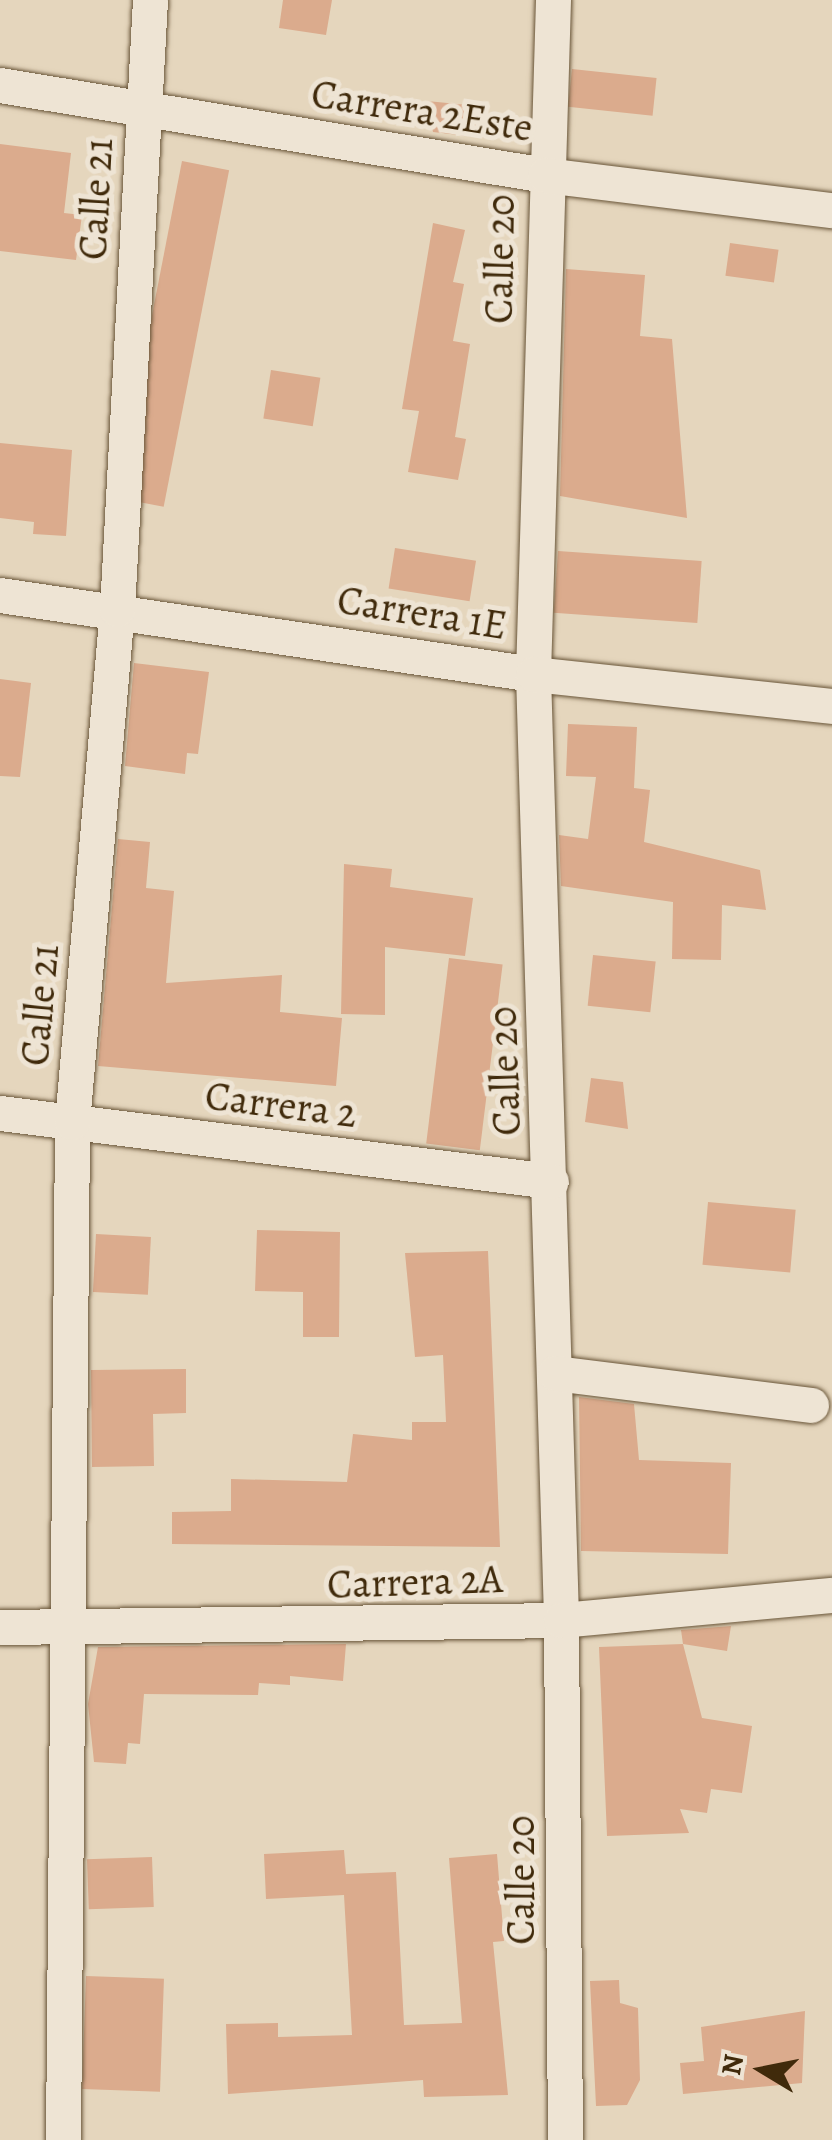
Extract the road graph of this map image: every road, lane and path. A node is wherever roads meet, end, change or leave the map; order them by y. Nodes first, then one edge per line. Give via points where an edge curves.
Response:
1 (150, 0) edge
2 (553, 0) edge
3 (0, 85) edge
4 (143, 108) junction
5 (545, 175) junction
6 (832, 210) edge
7 (0, 594) edge
8 (118, 609) junction
9 (532, 674) junction
10 (832, 706) edge
11 (0, 1113) edge
12 (72, 1122) junction
13 (551, 1181) junction
14 (555, 1373) junction
15 (811, 1405) dead end
16 (832, 1594) edge
17 (561, 1620) junction
18 (67, 1623) junction
19 (0, 1627) edge
20 (62, 2140) edge
21 (565, 2140) edge

1 - 4 street, Calle 21
2 - 5 street, Calle 20
3 - 4 street, Carrera 2Este
4 - 5 street, Carrera 2Este
4 - 8 street, Calle 21
5 - 6 street, Carrera 2Este
5 - 9 street, Calle 20
7 - 8 street, Carrera 1E
8 - 9 street, Carrera 1E
8 - 12 street, Calle 21
9 - 10 street, Carrera 1E
9 - 13 street, Calle 20
11 - 12 street, Carrera 2
12 - 13 street, Carrera 2
12 - 18 street, Calle 21
13 - 14 street, Calle 20
14 - 15 street
14 - 17 street, Calle 20
16 - 17 street, Carrera 2A
17 - 18 street, Carrera 2A
17 - 21 street, Calle 20
18 - 19 street, Carrera 2A
18 - 20 street, Calle 21

